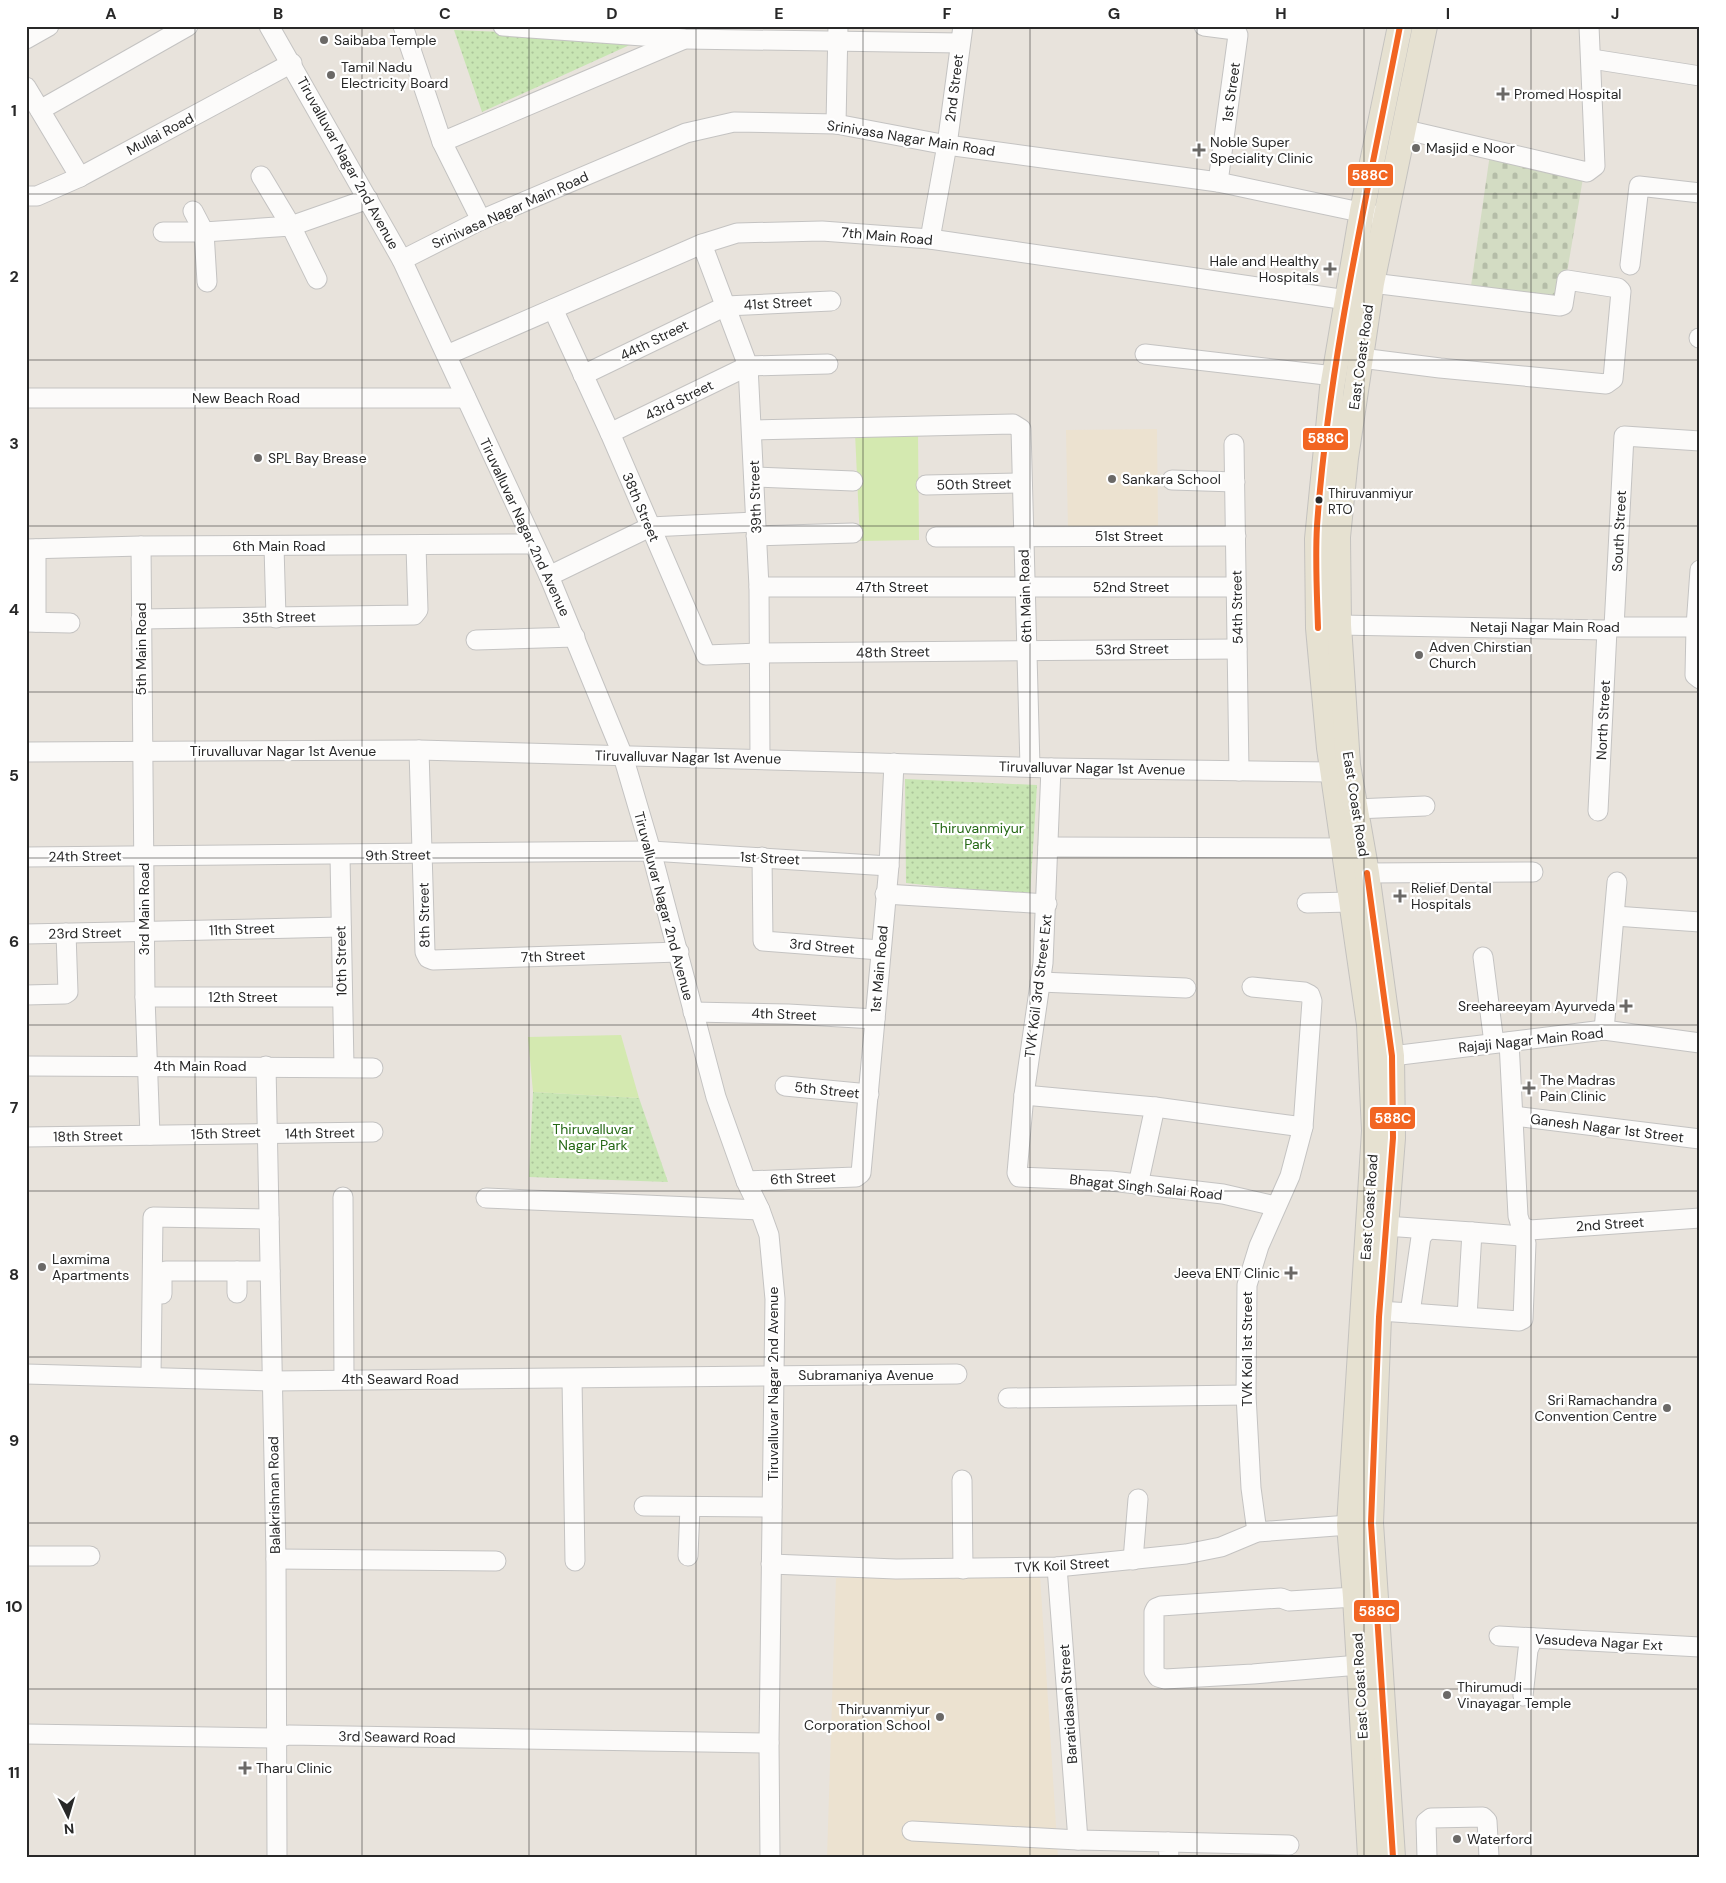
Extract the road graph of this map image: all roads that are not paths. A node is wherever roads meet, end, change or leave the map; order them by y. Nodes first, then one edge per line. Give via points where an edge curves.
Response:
1 (49, 26) edge
2 (188, 26) edge
3 (269, 26) edge
4 (403, 26) edge
5 (503, 26) edge
6 (1204, 26) edge
7 (1400, 26) edge
8 (1424, 26) edge
9 (1589, 26) edge
10 (550, 27) edge
11 (686, 33) edge
12 (838, 34) edge
13 (961, 35) edge
14 (26, 39) edge
15 (1592, 59) junction
16 (292, 63) junction
17 (1700, 76) edge
18 (26, 87) edge
19 (40, 110) junction
20 (836, 124) junction
21 (1402, 129) junction
22 (442, 142) junction
23 (947, 145) junction
24 (260, 176) dead end
25 (80, 177) junction
26 (1218, 182) junction
27 (1700, 193) edge
28 (26, 196) edge
29 (368, 199) junction
30 (192, 210) dead end
31 (1373, 214) junction
32 (481, 220) junction
33 (291, 226) junction
34 (163, 232) dead end
35 (204, 232) junction
36 (930, 239) junction
37 (702, 244) junction
38 (402, 260) junction
39 (1630, 266) dead end
40 (318, 279) dead end
41 (206, 282) dead end
42 (1372, 283) junction
43 (1347, 300) junction
44 (831, 301) dead end
45 (726, 306) junction
46 (553, 309) junction
47 (1145, 354) dead end
48 (447, 356) junction
49 (1361, 358) junction
50 (828, 364) dead end
51 (748, 366) junction
52 (583, 375) junction
53 (1334, 376) junction
54 (26, 398) edge
55 (466, 398) junction
56 (752, 430) junction
57 (610, 433) junction
58 (1700, 441) edge
59 (1234, 444) dead end
60 (754, 477) junction
61 (1172, 480) dead end
62 (853, 481) dead end
63 (1022, 482) junction
64 (1235, 482) junction
65 (926, 485) dead end
66 (650, 527) junction
67 (756, 529) junction
68 (853, 533) dead end
69 (1236, 536) junction
70 (936, 537) dead end
71 (1023, 537) junction
72 (532, 544) junction
73 (141, 546) junction
74 (274, 546) junction
75 (416, 546) junction
76 (31, 549) edge
77 (1700, 570) edge
78 (549, 576) junction
79 (1025, 586) junction
80 (759, 587) junction
81 (1236, 587) junction
82 (141, 618) junction
83 (276, 618) junction
84 (31, 622) edge
85 (70, 623) dead end
86 (1339, 625) junction
87 (1696, 627) junction
88 (1610, 628) junction
89 (575, 637) junction
90 (476, 640) dead end
91 (1237, 648) junction
92 (1027, 650) junction
93 (760, 653) junction
94 (1700, 679) edge
95 (419, 750) junction
96 (26, 752) edge
97 (142, 752) junction
98 (623, 756) junction
99 (760, 759) junction
100 (894, 763) junction
101 (1030, 766) junction
102 (1051, 768) junction
103 (1340, 768) junction
104 (1239, 771) junction
105 (1425, 806) dead end
106 (1356, 809) junction
107 (1598, 811) dead end
108 (1048, 847) junction
109 (1344, 848) junction
110 (651, 851) junction
111 (423, 854) junction
112 (144, 856) junction
113 (340, 856) junction
114 (26, 857) edge
115 (762, 857) junction
116 (889, 866) junction
117 (1533, 872) dead end
118 (1367, 873) junction
119 (1617, 882) dead end
120 (885, 894) junction
121 (1352, 902) junction
122 (1307, 903) dead end
123 (1047, 904) junction
124 (1616, 916) junction
125 (1700, 922) edge
126 (341, 926) junction
127 (144, 932) junction
128 (66, 933) junction
129 (26, 934) edge
130 (880, 950) junction
131 (679, 952) junction
132 (1483, 957) dead end
133 (428, 958) joint
134 (1040, 982) junction
135 (1252, 987) dead end
136 (1186, 988) dead end
137 (26, 995) edge
138 (145, 997) junction
139 (342, 998) junction
140 (692, 1012) junction
141 (875, 1019) junction
142 (1604, 1030) junction
143 (1501, 1042) junction
144 (1700, 1043) edge
145 (1392, 1056) junction
146 (26, 1066) edge
147 (148, 1066) junction
148 (266, 1066) junction
149 (344, 1067) junction
150 (373, 1068) dead end
151 (784, 1086) dead end
152 (868, 1094) junction
153 (1024, 1095) junction
154 (1154, 1107) junction
155 (1514, 1116) junction
156 (1303, 1127) junction
157 (373, 1132) dead end
158 (267, 1134) junction
159 (150, 1135) junction
160 (26, 1137) edge
161 (1700, 1139) edge
162 (1017, 1173) joint
163 (860, 1175) joint
164 (746, 1181) junction
165 (1138, 1184) junction
166 (343, 1197) dead end
167 (486, 1198) dead end
168 (1276, 1206) junction
169 (760, 1210) junction
170 (1700, 1218) edge
171 (269, 1219) junction
172 (1385, 1226) junction
173 (1427, 1230) junction
174 (1472, 1232) junction
175 (237, 1271) junction
176 (270, 1271) junction
177 (237, 1293) dead end
178 (1379, 1311) junction
179 (1410, 1313) junction
180 (1467, 1317) junction
181 (26, 1374) edge
182 (957, 1374) dead end
183 (156, 1376) junction
184 (775, 1376) junction
185 (344, 1379) junction
186 (572, 1379) junction
187 (272, 1381) junction
188 (1246, 1395) junction
189 (1008, 1398) dead end
190 (962, 1480) dead end
191 (1138, 1499) dead end
192 (644, 1506) dead end
193 (690, 1507) junction
194 (772, 1507) junction
195 (1360, 1524) junction
196 (1257, 1532) junction
197 (26, 1556) edge
198 (90, 1556) dead end
199 (688, 1556) dead end
200 (276, 1560) junction
201 (1133, 1560) junction
202 (496, 1561) dead end
203 (575, 1561) dead end
204 (771, 1564) junction
205 (1057, 1567) junction
206 (963, 1569) junction
207 (1355, 1597) junction
208 (1499, 1636) dead end
209 (1533, 1638) junction
210 (1700, 1647) edge
211 (1359, 1665) junction
212 (1524, 1696) dead end
213 (26, 1734) edge
214 (276, 1738) junction
215 (769, 1743) junction
216 (912, 1832) dead end
217 (1078, 1840) junction
218 (1289, 1845) dead end
219 (1168, 1850) edge
220 (277, 1857) edge
221 (770, 1857) edge
222 (1370, 1857) edge
223 (1393, 1857) edge
224 (1427, 1857) edge
225 (1489, 1857) edge

1 - 14 street
2 - 19 street
3 - 16 street, Tiruvalluvar Nagar 2nd Avenue
4 - 22 street
5 - 10 street
6 - 26 street, 1st Street via 1237,31
7 - 31 main road, East Coast Road
8 - 21 main road, East Coast Road
9 - 15 street
10 - 11 street
11 - 12 street
11 - 22 street
12 - 13 street
12 - 20 street
13 - 23 street, 2nd Street
15 - 17 street
15 - 21 street via 1595,166 1587,172
16 - 25 street, Mullai Road
16 - 29 street, Tiruvalluvar Nagar 2nd Avenue
18 - 19 street
19 - 25 street
20 - 23 street, Srinivasa Nagar Main Road
20 - 32 street, Srinivasa Nagar Main Road via 734,122 686,133
21 - 31 main road, East Coast Road
22 - 32 street
23 - 26 street, Srinivasa Nagar Main Road
23 - 36 street, 2nd Street
24 - 33 street
25 - 28 street, Mullai Road via 36,196
26 - 31 street, Srinivasa Nagar Main Road
27 - 39 street via 1639,186
29 - 33 street
29 - 38 street, Tiruvalluvar Nagar 2nd Avenue
30 - 35 street
31 - 42 main road, East Coast Road
31 - 43 main road, East Coast Road
32 - 38 street, Srinivasa Nagar Main Road
33 - 35 street
33 - 40 street
34 - 35 street
35 - 41 street
36 - 37 street, 7th Main Road via 822,231 737,233
36 - 43 street, 7th Main Road
37 - 45 street, 39th Street
37 - 46 street, 7th Main Road
38 - 48 street, Tiruvalluvar Nagar 2nd Avenue
42 - 49 main road, East Coast Road
42 - 49 street via 1560,306 1567,280 1618,288 1621,291 1614,379 1606,384
43 - 53 main road, East Coast Road
44 - 45 street, 41st Street
45 - 51 street, 39th Street
45 - 52 street, 44th Street
46 - 48 street, 7th Main Road
46 - 52 street, 38th Street
47 - 53 street
48 - 55 street, Tiruvalluvar Nagar 2nd Avenue
49 - 86 main road, East Coast Road via 1338,537
50 - 51 street
51 - 56 street, 39th Street
51 - 57 street, 43rd Street
52 - 57 street, 38th Street
53 - 103 main road, East Coast Road via 1317,539 1318,628
54 - 55 street, New Beach Road
55 - 72 street, Tiruvalluvar Nagar 2nd Avenue
56 - 60 street, 39th Street
56 - 63 street, 6th Main Road via 1018,426 1021,429
57 - 66 street, 38th Street
58 - 88 street, South Street via 1624,436
59 - 64 street, 54th Street
60 - 62 street
60 - 67 street, 39th Street
61 - 64 street
63 - 65 street, 50th Street
63 - 71 street, 6th Main Road
64 - 69 street, 54th Street
66 - 67 street
66 - 78 street
66 - 93 street, 38th Street via 705,654
67 - 68 street
67 - 80 street, 39th Street
69 - 71 street, 51st Street
69 - 81 street, 54th Street
70 - 71 street, 51st Street
71 - 79 street, 6th Main Road
72 - 75 street, 6th Main Road
72 - 78 street, Tiruvalluvar Nagar 2nd Avenue
73 - 74 street, 6th Main Road
73 - 76 street, 6th Main Road
73 - 82 street, 5th Main Road
74 - 75 street, 6th Main Road
74 - 83 street
75 - 83 street, 35th Street via 416,614
76 - 84 street
77 - 87 street
78 - 89 street, Tiruvalluvar Nagar 2nd Avenue
79 - 80 street, 47th Street
79 - 81 street, 52nd Street
79 - 92 street, 6th Main Road
80 - 93 street, 39th Street
81 - 91 street, 54th Street
82 - 83 street, 35th Street
82 - 97 street, 5th Main Road
84 - 85 street
86 - 88 street, Netaji Nagar Main Road
86 - 103 main road, East Coast Road
87 - 88 street, Netaji Nagar Main Road
87 - 94 street via 1695,675
88 - 107 street, North Street
89 - 90 street
89 - 98 street, Tiruvalluvar Nagar 2nd Avenue
91 - 92 street, 53rd Street
91 - 104 street, 54th Street
92 - 93 street, 48th Street
92 - 101 street, 6th Main Road
93 - 99 street, 39th Street
95 - 97 street, Tiruvalluvar Nagar 1st Avenue
95 - 98 street, Tiruvalluvar Nagar 1st Avenue
95 - 111 street, 8th Street
96 - 97 street, Tiruvalluvar Nagar 1st Avenue
97 - 112 street, 3rd Main Road
98 - 99 street, Tiruvalluvar Nagar 1st Avenue
98 - 110 street, Tiruvalluvar Nagar 2nd Avenue
99 - 100 street, Tiruvalluvar Nagar 1st Avenue
100 - 101 street, Tiruvalluvar Nagar 1st Avenue
100 - 116 street, 1st Main Road
101 - 102 street, Tiruvalluvar Nagar 1st Avenue
102 - 104 street, Tiruvalluvar Nagar 1st Avenue
102 - 108 street, TVK Koil 3rd Street Ext
103 - 104 street, Tiruvalluvar Nagar 1st Avenue
103 - 106 main road, East Coast Road
103 - 109 main road, East Coast Road
105 - 106 street
106 - 118 main road, East Coast Road
108 - 109 street
108 - 123 street, TVK Koil 3rd Street Ext
109 - 121 main road, East Coast Road
110 - 111 street, 9th Street
110 - 115 street, 1st Street
110 - 131 street, Tiruvalluvar Nagar 2nd Avenue
111 - 113 street, 9th Street
111 - 133 street, 8th Street via 425,952
112 - 113 street, 9th Street
112 - 114 street, 24th Street
112 - 127 street, 3rd Main Road
113 - 126 street, 10th Street
115 - 116 street, 1st Street
115 - 130 street, 3rd Street via 763,941
116 - 120 street, 1st Main Road
117 - 118 street
118 - 145 main road, East Coast Road
119 - 124 street
120 - 123 street
120 - 130 street, 1st Main Road
121 - 122 street
121 - 195 main road, East Coast Road via 1369,1025 1374,1131
123 - 134 street, TVK Koil 3rd Street Ext
124 - 125 street
124 - 142 street
126 - 127 street, 11th Street
126 - 139 street, 10th Street
127 - 128 street, 23rd Street
127 - 138 street, 3rd Main Road
128 - 129 street, 23rd Street
128 - 137 street via 68,992
130 - 141 street, 1st Main Road
131 - 133 street, 7th Street
131 - 140 street, Tiruvalluvar Nagar 2nd Avenue
132 - 143 street
134 - 136 street
134 - 153 street, TVK Koil 3rd Street Ext
135 - 156 street, TVK Koil 1st Street via 1304,992 1311,998
138 - 139 street, 12th Street
138 - 147 street, 3rd Main Road
139 - 149 street, 10th Street
140 - 141 street, 4th Street
140 - 164 street, Tiruvalluvar Nagar 2nd Avenue via 716,1097
141 - 152 street, 1st Main Road
142 - 143 street, Rajaji Nagar Main Road
142 - 144 street, Rajaji Nagar Main Road
143 - 145 street, Rajaji Nagar Main Road
143 - 155 street
145 - 172 main road, East Coast Road via 1394,1138
146 - 147 street, 4th Main Road
147 - 148 street, 4th Main Road
147 - 159 street, 3rd Main Road
148 - 149 street, 4th Main Road
148 - 158 street, 15th Street
149 - 150 street, 4th Main Road
151 - 152 street, 5th Street
152 - 163 street, 1st Main Road
153 - 154 street
153 - 162 street, TVK Koil 3rd Street Ext
154 - 156 street
154 - 165 street
155 - 161 street, Ganesh Nagar 1st Street
155 - 170 street, 2nd Street via 1521,1226 1530,1230
156 - 168 street, TVK Koil 1st Street via 1290,1176
157 - 158 street, 14th Street
158 - 159 street, 15th Street
158 - 171 street, Balakrishnan Road
159 - 160 street, 18th Street
162 - 165 street, Bhagat Singh Salai Road via 1024,1178
163 - 164 street, 6th Street
164 - 169 street, Tiruvalluvar Nagar 2nd Avenue
165 - 168 street, Bhagat Singh Salai Road via 1223,1194
166 - 185 street
167 - 169 street
168 - 188 street, TVK Koil 1st Street via 1247,1285
169 - 184 street, Tiruvalluvar Nagar 2nd Avenue via 769,1235 775,1299
171 - 176 street, Balakrishnan Road
171 - 183 street via 153,1217
172 - 173 street
172 - 178 main road, East Coast Road
173 - 174 street
173 - 179 street via 1421,1237
174 - 180 street
174 - 180 street via 1521,1236 1526,1243 1525,1315 1520,1321
175 - 176 street
175 - 177 street
175 - 183 street via 164,1273
176 - 187 street, Balakrishnan Road
178 - 179 street
178 - 195 main road, East Coast Road
179 - 180 street
181 - 183 street, 4th Seaward Road
182 - 184 street, Subramaniya Avenue
183 - 187 street, 4th Seaward Road
184 - 186 street, 4th Seaward Road
184 - 194 street, Tiruvalluvar Nagar 2nd Avenue
185 - 186 street, 4th Seaward Road
185 - 187 street, 4th Seaward Road
186 - 203 street
187 - 200 street, Balakrishnan Road
188 - 189 street
188 - 196 street, TVK Koil 1st Street
190 - 206 street
191 - 201 street
192 - 193 street
193 - 194 street
193 - 199 street
194 - 204 street, Tiruvalluvar Nagar 2nd Avenue
195 - 196 street, TVK Koil Street
195 - 207 main road, East Coast Road
195 - 223 main road, East Coast Road
196 - 201 street, TVK Koil Street via 1221,1547
197 - 198 street
200 - 202 street
200 - 214 street, Balakrishnan Road
201 - 205 street, TVK Koil Street
204 - 206 street, TVK Koil Street
204 - 215 street, Tiruvalluvar Nagar 2nd Avenue
205 - 206 street, TVK Koil Street
205 - 217 street, Baratidasan Street
207 - 211 main road, East Coast Road
207 - 211 street via 1161,1606 1154,1612 1154,1671 1165,1679
208 - 209 street, Vasudeva Nagar Ext
209 - 210 street, Vasudeva Nagar Ext
209 - 212 street via 1528,1650
211 - 222 main road, East Coast Road
213 - 214 street, 3rd Seaward Road
214 - 215 street, 3rd Seaward Road via 289,1735
214 - 220 street, Balakrishnan Road
215 - 221 street, Tiruvalluvar Nagar 2nd Avenue
216 - 217 street
217 - 219 street
218 - 219 street
224 - 225 street via 1426,1822 1441,1816 1483,1817 1487,1822

